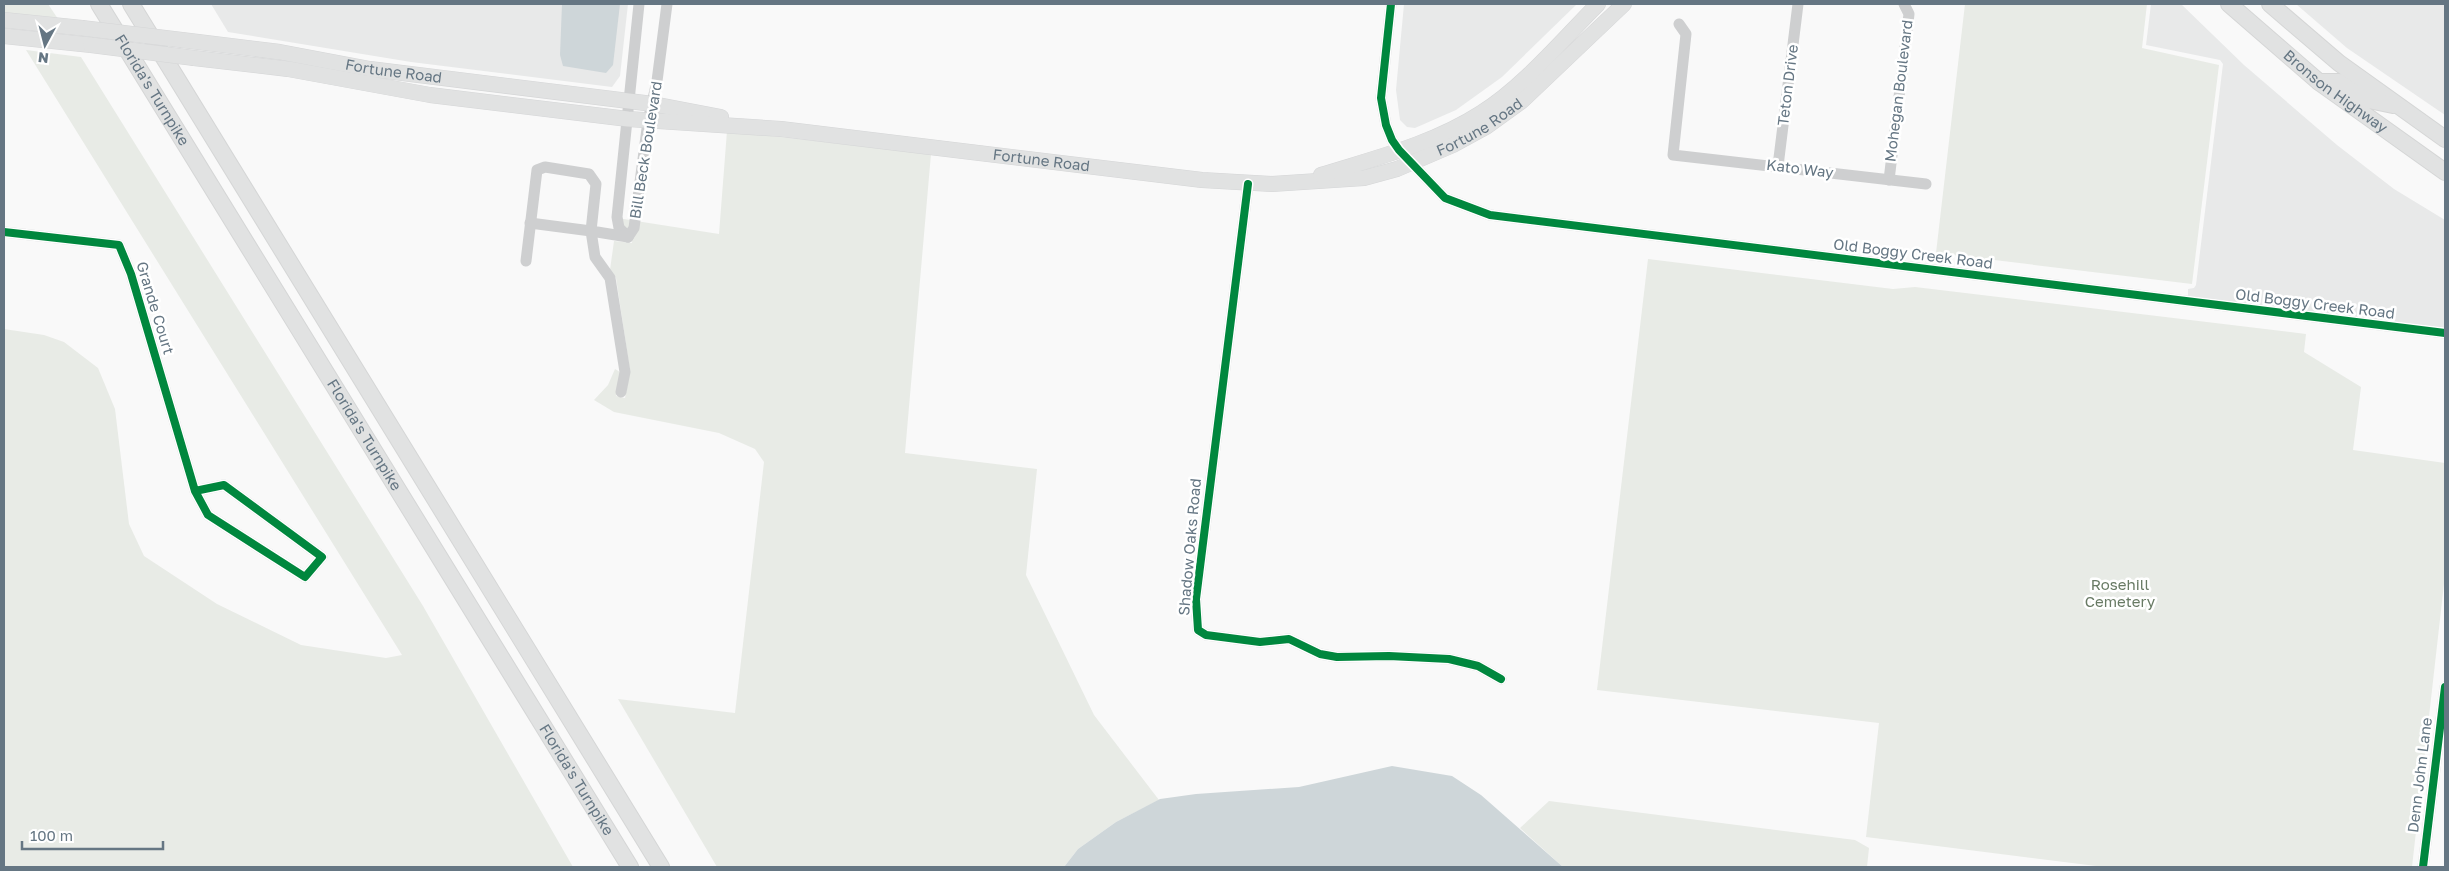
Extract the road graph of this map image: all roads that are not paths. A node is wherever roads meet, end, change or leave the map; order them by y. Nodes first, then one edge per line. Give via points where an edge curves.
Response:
1 (99, 4) edge
2 (131, 4) edge
3 (639, 4) edge
4 (667, 4) edge
5 (1392, 4) edge
6 (1598, 4) edge
7 (1624, 4) edge
8 (1798, 4) edge
9 (1904, 4) edge
10 (2229, 4) edge
11 (2270, 4) edge
12 (4, 20) edge
13 (1679, 24) dead end
14 (4, 36) edge
15 (2319, 82) junction
16 (509, 87) junction
17 (628, 101) junction
18 (506, 104) junction
19 (653, 104) junction
20 (2397, 106) junction
21 (628, 119) junction
22 (648, 121) junction
23 (781, 129) junction
24 (2445, 139) edge
25 (1399, 150) junction
26 (1411, 163) junction
27 (1778, 166) junction
28 (2445, 172) edge
29 (1888, 180) junction
30 (1301, 182) junction
31 (1248, 184) junction
32 (1926, 184) dead end
33 (530, 223) junction
34 (590, 231) junction
35 (4, 232) edge
36 (628, 237) junction
37 (526, 261) dead end
38 (2445, 333) edge
39 (621, 392) dead end
40 (195, 491) junction
41 (1501, 679) dead end
42 (2445, 687) edge
43 (630, 867) edge
44 (661, 867) edge
45 (2423, 867) edge

1 - 43 highway, Florida's Turnpike
2 - 44 highway, Florida's Turnpike
3 - 17 street, Bill Beck Boulevard
4 - 19 street, Bill Beck Boulevard
5 - 25 street, Old Boggy Creek Road via 1381,98 1386,125
6 - 25 main road, Fortune Road via 1513,89 1481,114
7 - 26 main road, Fortune Road via 1522,101 1486,127
8 - 27 street, Teton Drive
9 - 29 street, Mohegan Boulevard via 1909,14
10 - 15 highway, Bronson Highway
11 - 20 highway, Bronson Highway via 2339,63
12 - 16 main road, Fortune Road, bridge via 280,52 370,69
13 - 27 street, Kato Way via 1686,34 1673,155
14 - 18 main road, Fortune Road, bridge via 288,69 376,87
15 - 20 highway via 2339,82 2364,99
15 - 28 highway, Bronson Highway
16 - 17 main road, Fortune Road
16 - 18 street
17 - 19 main road, Fortune Road
17 - 21 street, Bill Beck Boulevard
18 - 21 main road, Fortune Road
19 - 22 street, Bill Beck Boulevard
19 - 23 main road, Fortune Road
20 - 24 highway, Bronson Highway
21 - 22 main road, Fortune Road
21 - 36 street, Bill Beck Boulevard via 618,216 619,228
22 - 23 main road, Fortune Road
22 - 36 street, Bill Beck Boulevard via 634,228
23 - 31 main road, Fortune Road
25 - 26 street, Old Boggy Creek Road
25 - 30 main road, Fortune Road
26 - 30 main road, Fortune Road via 1364,178
26 - 38 street, Old Boggy Creek Road via 1445,198 1490,215
27 - 29 street, Kato Way
29 - 32 street, Kato Way
30 - 31 main road, Fortune Road
31 - 41 street, Shadow Oaks Road via 1196,599 1198,630 1206,635 1260,642 1289,639 1320,654 1337,657 1449,659 1478,666
33 - 34 street
33 - 34 street via 536,170 544,167 571,170 590,174 596,184
33 - 37 street
34 - 36 street
34 - 39 street via 595,258 610,278 625,372
35 - 40 street, Grande Court via 119,245 131,274
40 - 40 street, Grande Court via 208,515 305,577 322,557 224,485
42 - 45 street, Denn John Lane

